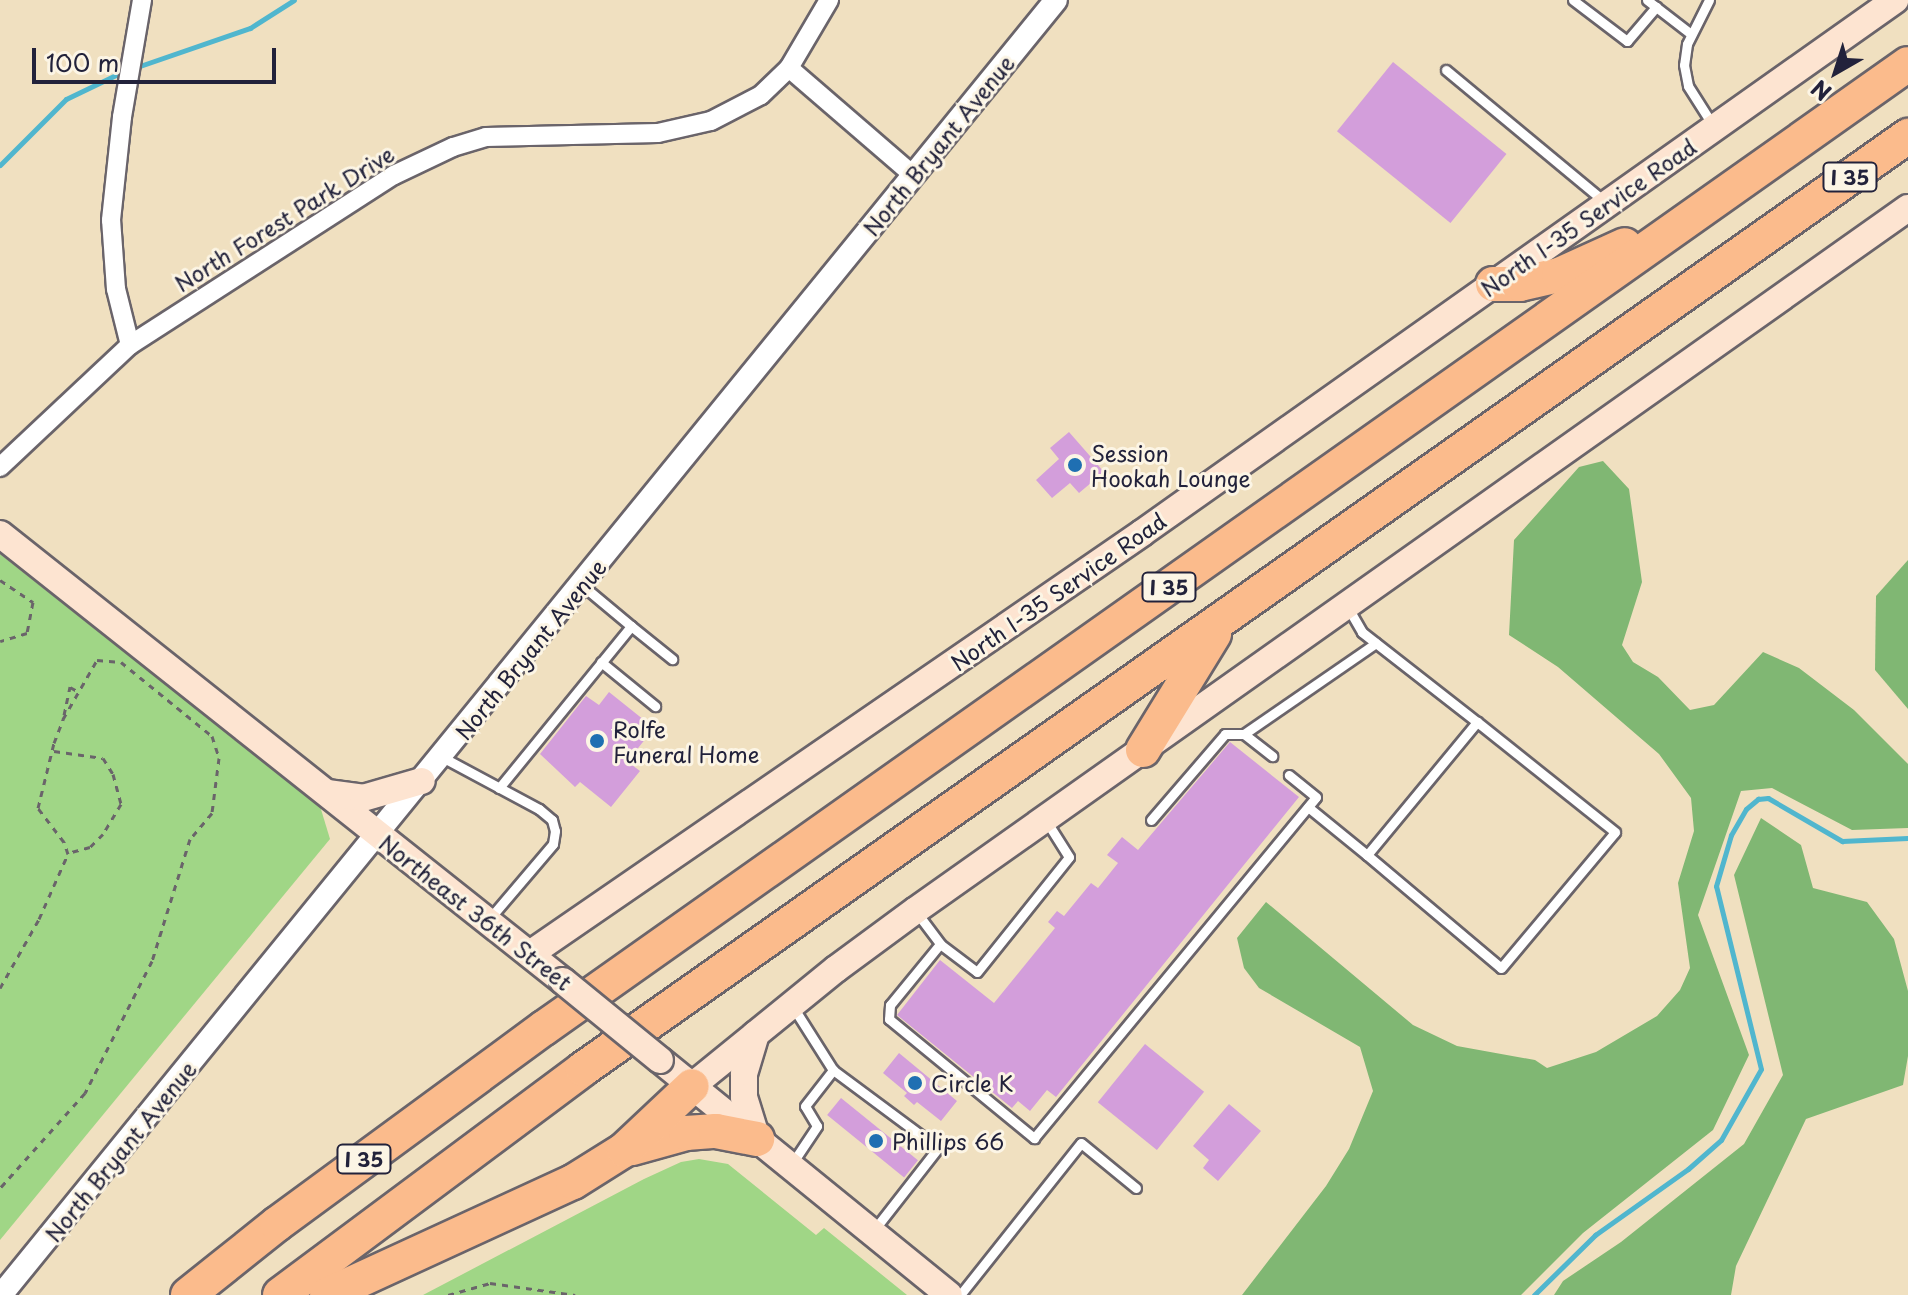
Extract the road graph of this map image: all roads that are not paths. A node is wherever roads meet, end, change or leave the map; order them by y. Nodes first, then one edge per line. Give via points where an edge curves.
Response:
1 (142, 0) edge
2 (829, 0) edge
3 (1056, 0) edge
4 (1573, 0) edge
5 (1709, 0) edge
6 (1895, 0) edge
7 (1652, 4) edge
8 (1691, 34) junction
9 (1908, 64) edge
10 (789, 68) junction
11 (1446, 70) dead end
12 (1714, 128) junction
13 (1908, 136) edge
14 (913, 175) junction
15 (1607, 204) junction
16 (1908, 208) edge
17 (1702, 210) junction
18 (1493, 284) junction
19 (130, 345) junction
20 (0, 467) edge
21 (0, 534) edge
22 (582, 585) junction
23 (1346, 605) junction
24 (1223, 620) junction
25 (631, 626) junction
26 (1376, 643) junction
27 (672, 659) dead end
28 (601, 662) junction
29 (655, 706) dead end
30 (1477, 722) junction
31 (1244, 734) junction
32 (1143, 750) junction
33 (1272, 756) dead end
34 (442, 757) junction
35 (1289, 775) dead end
36 (422, 781) junction
37 (499, 788) junction
38 (325, 793) junction
39 (1308, 807) junction
40 (1045, 819) junction
41 (1151, 820) dead end
42 (379, 835) junction
43 (1367, 855) junction
44 (916, 910) junction
45 (488, 921) junction
46 (940, 944) junction
47 (530, 954) junction
48 (792, 1005) junction
49 (756, 1034) junction
50 (833, 1070) junction
51 (692, 1086) junction
52 (757, 1139) junction
53 (624, 1150) junction
54 (790, 1166) junction
55 (1136, 1188) dead end
56 (871, 1232) junction
57 (1, 1295) edge
58 (188, 1295) edge
59 (280, 1295) edge
60 (327, 1295) edge
61 (949, 1295) edge
62 (960, 1295) edge

1 - 19 street via 111,220 116,289
2 - 10 street, North Forest Park Drive
3 - 14 street, North Bryant Avenue
4 - 7 lane via 1627,41
5 - 8 lane
6 - 12 main road, North I-35 Service Road
7 - 8 lane
8 - 12 lane via 1684,65 1688,86
9 - 17 highway, I 35
10 - 14 street
10 - 19 street, North Forest Park Drive via 761,95 711,121 658,133 498,136 453,147 394,175
11 - 15 lane
12 - 15 main road, North I-35 Service Road
13 - 24 highway, I 35
14 - 22 street, North Bryant Avenue
15 - 18 main road, North I-35 Service Road
16 - 23 main road
17 - 18 highway via 1559,275
17 - 58 highway, I 35 via 544,1028
18 - 47 main road, North I-35 Service Road
19 - 20 street, North Forest Park Drive
21 - 38 main road, Northeast 36th Street
22 - 25 lane
22 - 34 street, North Bryant Avenue
23 - 26 lane via 1362,632
23 - 32 main road
24 - 32 highway
24 - 59 highway, I 35 via 595,1060
25 - 27 lane
25 - 28 lane
26 - 30 lane
26 - 31 lane
28 - 29 lane
28 - 37 lane
30 - 43 lane
30 - 43 lane via 1615,832 1501,968
31 - 33 lane
31 - 41 lane via 1225,734
32 - 40 main road
34 - 36 street, North Bryant Avenue
34 - 37 lane
35 - 39 lane via 1316,797
36 - 38 main road via 363,798
36 - 42 street, North Bryant Avenue
37 - 45 lane via 539,809 552,820 555,831 553,844
38 - 42 main road, Northeast 36th Street
39 - 43 lane
39 - 46 lane via 1034,1138 889,1019 890,1005
40 - 44 main road
40 - 46 lane via 1069,857 977,972
42 - 45 main road, Northeast 36th Street
42 - 57 street, North Bryant Avenue
44 - 46 lane
44 - 48 main road
45 - 47 main road, Northeast 36th Street
47 - 51 main road, Northeast 36th Street, bridge
48 - 49 main road
48 - 50 lane
49 - 51 main road
49 - 52 main road via 744,1074 744,1097
50 - 54 lane via 805,1106 817,1126
50 - 56 lane via 938,1148
51 - 52 main road, Northeast 36th Street
51 - 53 highway
52 - 53 highway via 716,1131 686,1133
52 - 54 main road, Northeast 36th Street
53 - 60 highway via 561,1188
54 - 56 main road, Northeast 36th Street
55 - 62 lane via 1081,1143
56 - 61 main road, Northeast 36th Street

